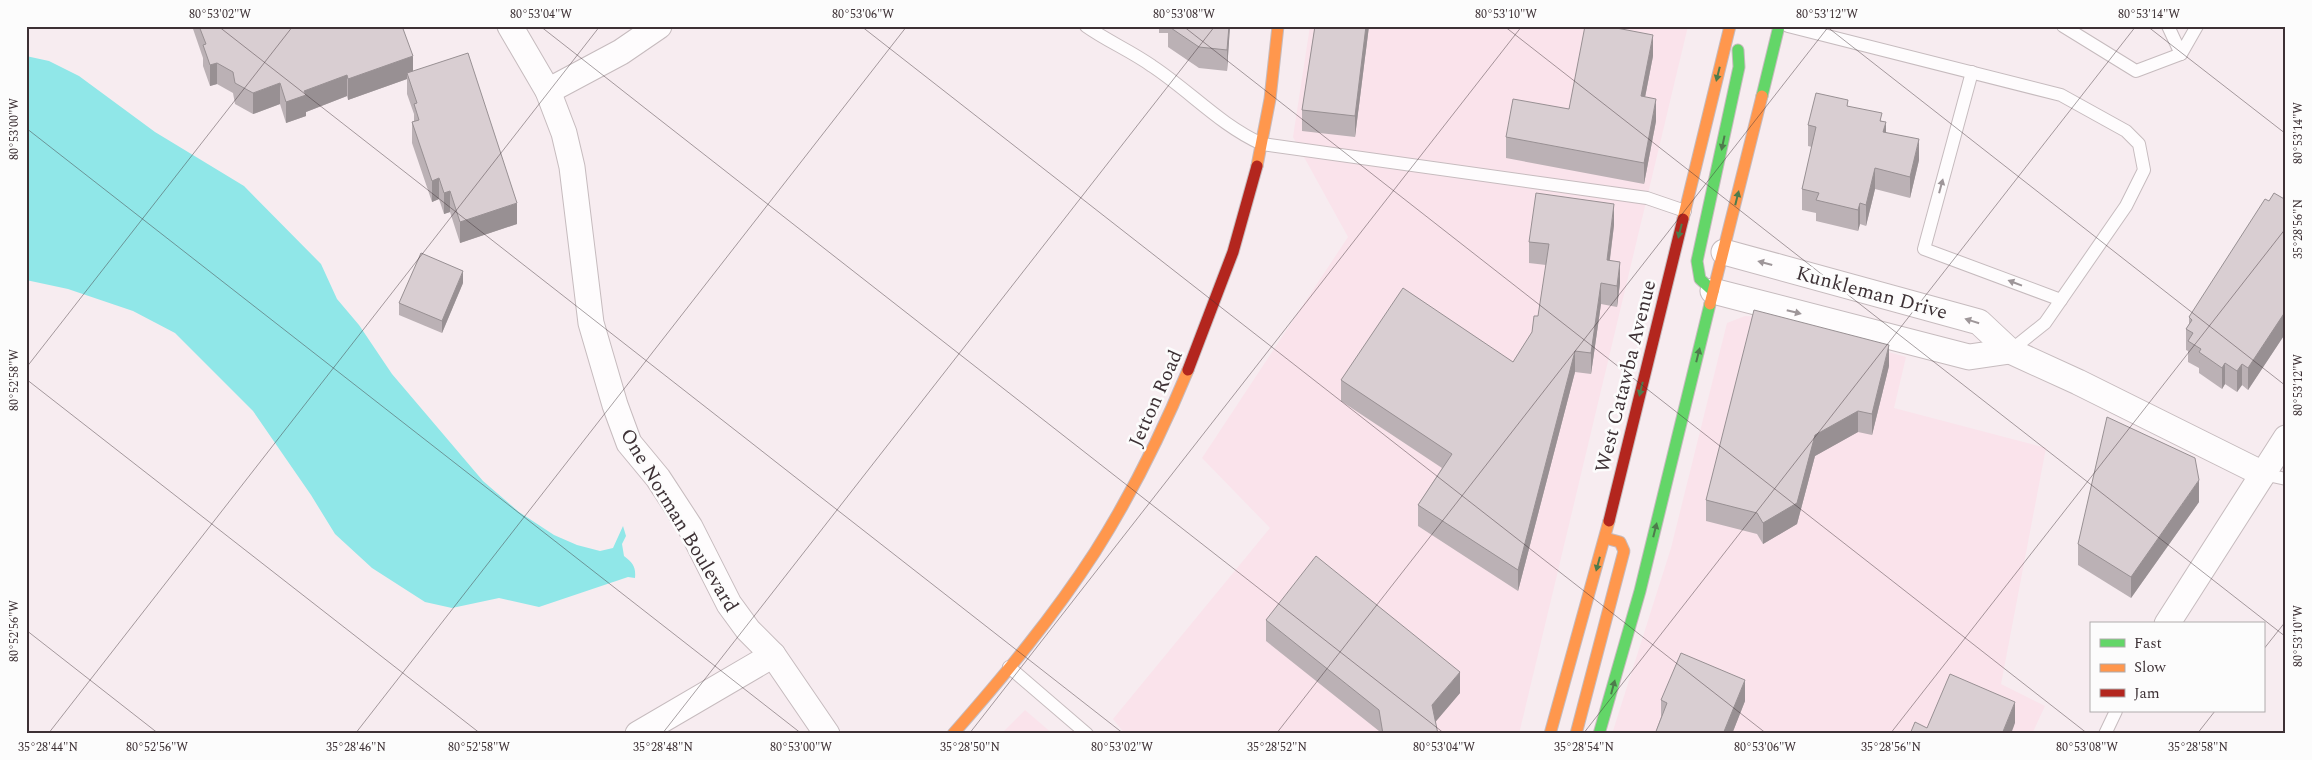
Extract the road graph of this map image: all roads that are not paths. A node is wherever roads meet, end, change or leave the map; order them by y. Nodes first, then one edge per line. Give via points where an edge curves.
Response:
1 (510, 26) edge
2 (660, 26) edge
3 (1086, 26) edge
4 (1278, 26) edge
5 (1730, 26) edge
6 (1737, 26) edge
7 (1779, 26) edge
8 (1788, 26) edge
9 (2062, 26) edge
10 (2168, 26) edge
11 (2197, 26) edge
12 (2181, 54) junction
13 (1972, 72) junction
14 (548, 92) junction
15 (1262, 144) junction
16 (1685, 212) junction
17 (1724, 252) junction
18 (1713, 291) junction
19 (2061, 300) junction
20 (2010, 351) junction
21 (2286, 438) edge
22 (2274, 477) edge
23 (1605, 538) junction
24 (2167, 622) edge
25 (773, 655) junction
26 (1009, 667) junction
27 (2116, 712) edge
28 (638, 734) edge
29 (827, 734) edge
30 (953, 734) edge
31 (1087, 734) edge
32 (1550, 734) edge
33 (1576, 734) edge
34 (1599, 734) edge
35 (2106, 734) edge

1 - 14 street, One Norman Boulevard
2 - 14 street via 621,52
3 - 15 lane via 1151,65 1221,121
4 - 15 main road, Jetton Road
5 -> 16 main road, West Catawba Avenue
6 -> 18 main road via 1739,66 1697,261 1697,274 1704,286
17 -> 7 main road
8 - 13 lane
9 - 12 lane via 2136,71
10 - 12 lane
11 - 12 lane
19 -> 13 lane via 1924,249
13 - 19 lane via 2061,95 2126,131 2139,144 2144,170 2126,206
14 - 25 street, One Norman Boulevard via 564,132 572,167 590,323 615,405 635,453 658,478 690,527 729,604 748,630
15 - 16 lane via 1647,198
15 - 26 main road, Jetton Road via 1254,181 1208,324 1162,431 1098,547 1060,604
16 -> 23 main road, West Catawba Avenue
17 - 18 main road
20 -> 17 street, Kunkleman Drive via 1979,322
18 -> 20 street, Kunkleman Drive via 1969,357
34 -> 18 main road via 1640,591
19 - 20 lane via 2045,323
20 - 22 street, Kunkleman Drive
21 - 22 street
22 - 24 street
23 -> 32 main road, West Catawba Avenue
23 - 33 main road via 1620,542 1624,551
25 - 28 street
25 - 29 street, One Norman Boulevard
26 - 30 main road, Jetton Road
26 - 31 lane
27 - 35 lane

